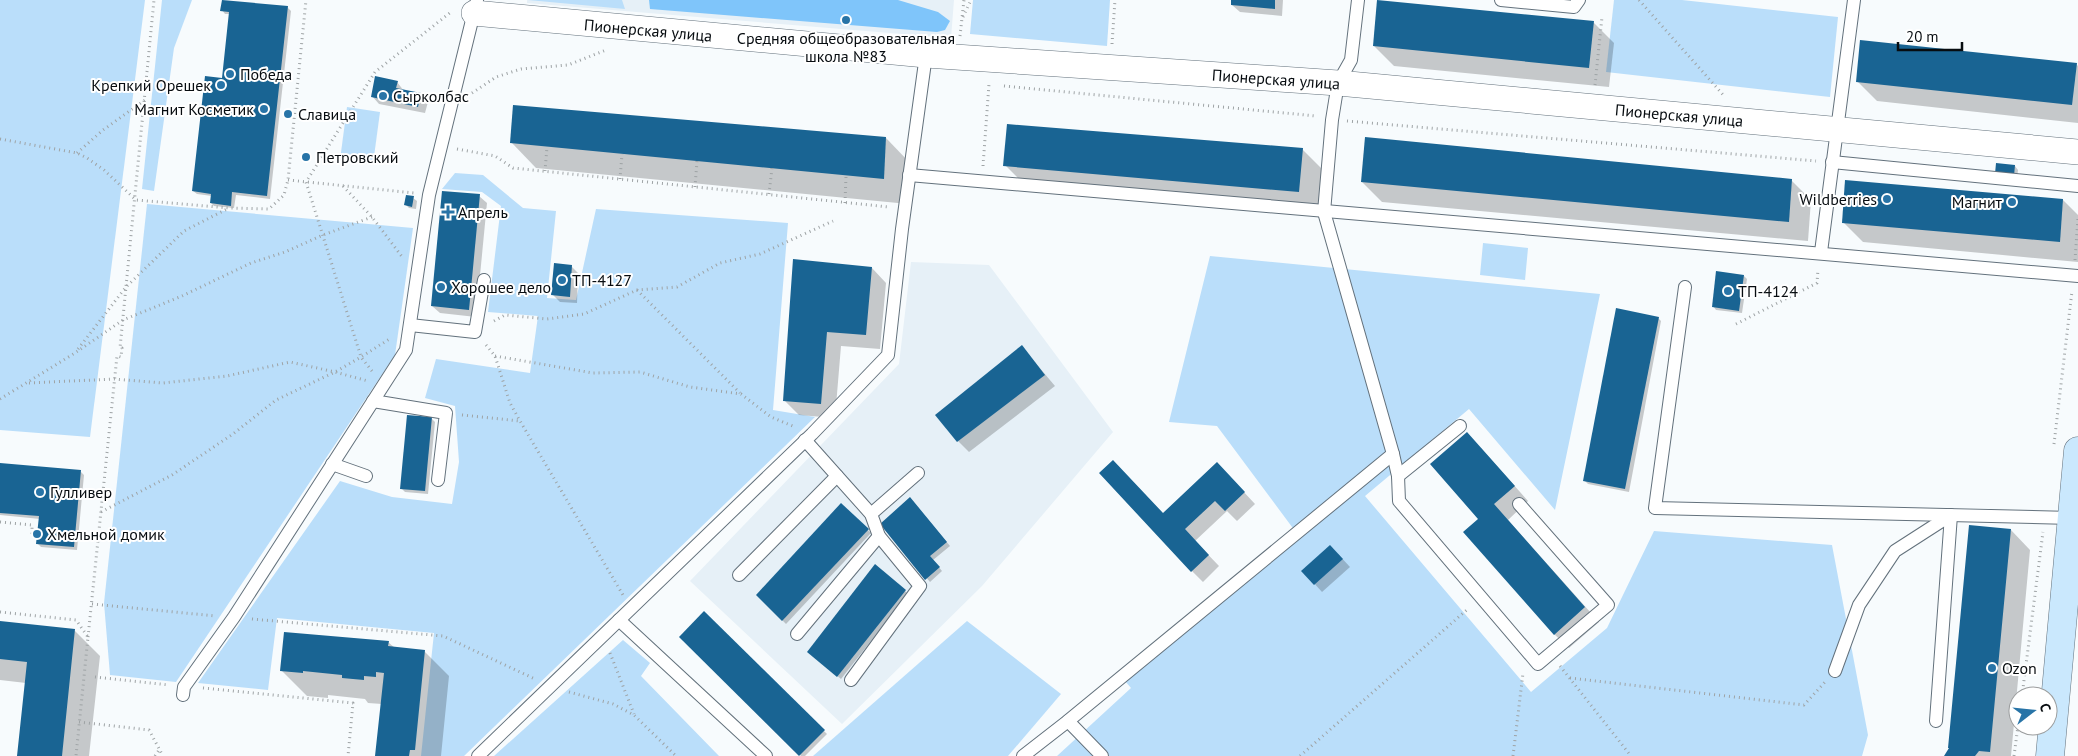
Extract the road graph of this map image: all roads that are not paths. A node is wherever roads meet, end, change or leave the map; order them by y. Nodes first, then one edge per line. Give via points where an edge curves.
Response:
1 (1358, 0) edge
2 (1502, 0) edge
3 (1579, 0) edge
4 (1854, 0) edge
5 (468, 8) edge
6 (926, 55) junction
7 (1338, 83) junction
8 (1838, 129) junction
9 (2078, 152) edge
10 (1832, 162) junction
11 (909, 175) junction
12 (2078, 186) edge
13 (1324, 212) junction
14 (1820, 252) junction
15 (2076, 276) edge
16 (484, 280) dead end
17 (1685, 287) dead end
18 (410, 325) junction
19 (373, 401) junction
20 (1460, 426) dead end
21 (808, 437) junction
22 (2078, 451) edge
23 (1393, 454) junction
24 (332, 464) junction
25 (918, 473) dead end
26 (366, 476) dead end
27 (837, 476) junction
28 (1398, 476) junction
29 (438, 480) dead end
30 (1519, 504) dead end
31 (871, 514) junction
32 (1952, 515) junction
33 (2072, 518) junction
34 (879, 536) junction
35 (739, 575) dead end
36 (615, 624) junction
37 (797, 634) dead end
38 (1835, 671) road end
39 (851, 680) dead end
40 (184, 691) road end
41 (1936, 721) dead end
42 (1068, 722) junction
43 (478, 756) edge
44 (766, 756) edge
45 (1023, 756) edge
46 (1102, 756) edge
47 (2050, 756) edge

1 - 7 lane via 1351,60
2 - 3 lane via 1574,7
4 - 8 lane
5 - 6 street, Пионерская улица
5 - 18 lane via 429,195
6 - 7 street, Пионерская улица
6 - 11 lane
7 - 8 street, Пионерская улица
7 - 13 lane
8 - 9 street, Пионерская улица
8 - 10 lane
10 - 12 lane
10 - 14 lane
11 - 13 lane
11 - 21 lane via 888,355
13 - 14 lane
13 - 23 lane
14 - 15 lane
16 - 18 lane via 475,332
17 - 32 lane via 1656,508
18 - 19 lane via 406,350
19 - 24 lane
19 - 29 lane via 446,413
20 - 28 lane
21 - 27 lane
21 - 36 lane
22 - 33 street
23 - 28 lane
23 - 42 lane
24 - 26 lane
24 - 40 lane
25 - 31 lane
27 - 31 lane
27 - 35 lane
28 - 30 lane via 1399,501 1538,664 1608,605
31 - 34 lane
32 - 33 lane
32 - 38 lane via 1895,551 1859,605
32 - 41 lane
33 - 47 street
34 - 37 lane
34 - 39 lane via 920,586
36 - 43 lane
36 - 44 lane
42 - 45 lane
42 - 46 lane

